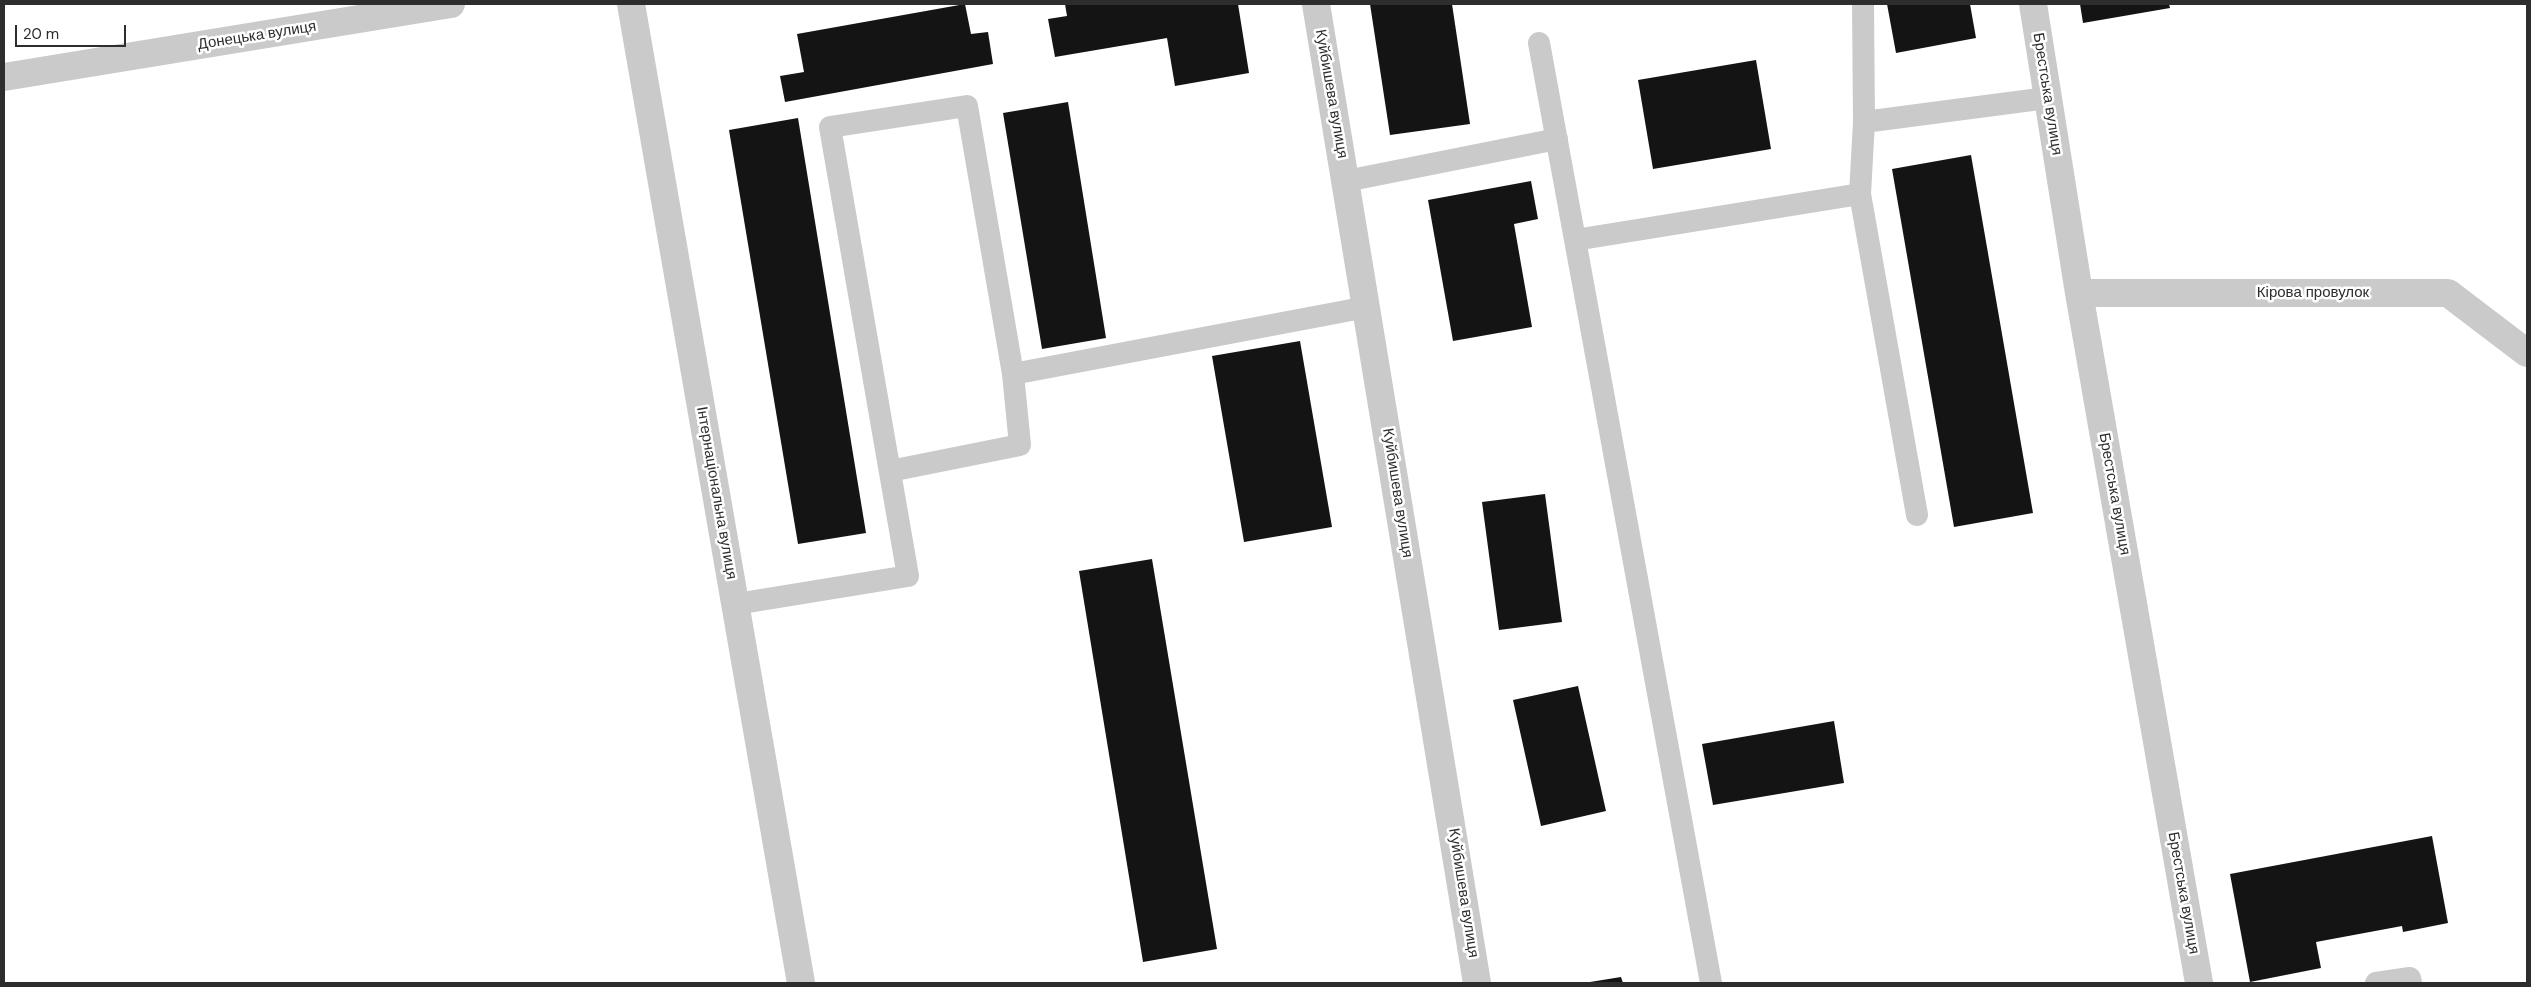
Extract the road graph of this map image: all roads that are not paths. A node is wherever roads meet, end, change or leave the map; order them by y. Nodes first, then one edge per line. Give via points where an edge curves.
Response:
1 (451, 4) edge
2 (631, 4) edge
3 (1316, 4) edge
4 (1863, 4) edge
5 (2033, 4) edge
6 (1539, 43) dead end
7 (4, 77) edge
8 (2047, 98) junction
9 (1864, 122) junction
10 (1557, 139) junction
11 (1346, 181) junction
12 (1860, 194) junction
13 (1575, 240) junction
14 (2079, 293) junction
15 (1367, 307) junction
16 (2527, 353) edge
17 (1013, 374) junction
18 (890, 471) junction
19 (1917, 515) dead end
20 (736, 604) junction
21 (801, 983) edge
22 (1477, 983) edge
23 (1711, 983) edge
24 (2199, 983) edge
25 (2376, 983) edge
26 (2411, 983) edge

1 - 7 street, Донецька вулиця
2 - 20 street, Інтернаціональна вулиця
3 - 11 street, Куйбишева вулиця
4 - 9 lane
5 - 8 street, Брестська вулиця
6 - 10 lane
8 - 9 lane
8 - 14 street, Брестська вулиця
9 - 12 lane
10 - 11 lane
10 - 13 lane
11 - 15 street, Куйбишева вулиця
12 - 13 lane
12 - 19 lane
13 - 23 lane
14 - 16 street, Кірова провулок via 2448,293
14 - 24 street, Брестська вулиця
15 - 17 lane
15 - 22 street, Куйбишева вулиця
17 - 18 lane via 1020,445
17 - 18 lane via 967,106 830,127
18 - 20 lane via 908,576
20 - 21 street, Інтернаціональна вулиця
25 - 26 lane via 2410,978

